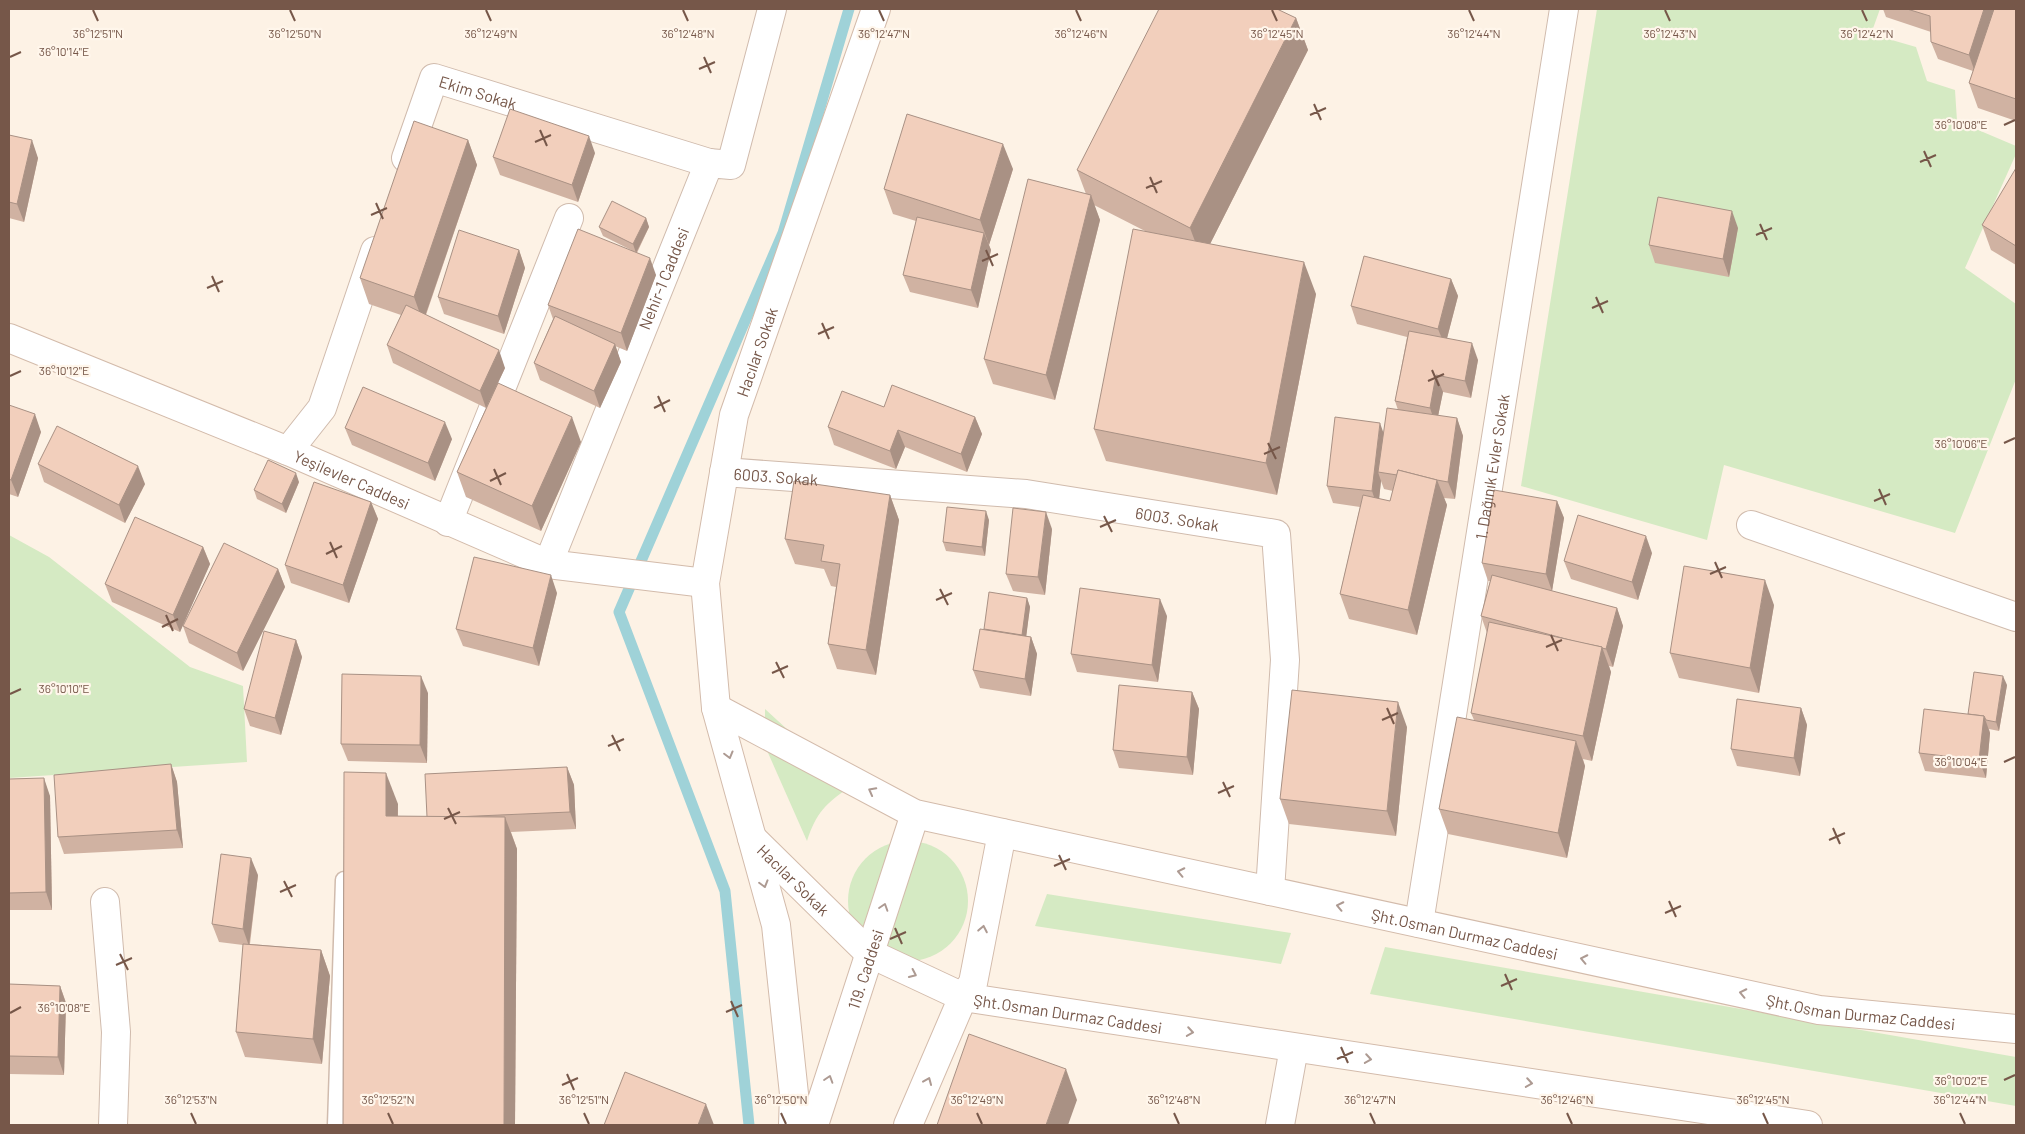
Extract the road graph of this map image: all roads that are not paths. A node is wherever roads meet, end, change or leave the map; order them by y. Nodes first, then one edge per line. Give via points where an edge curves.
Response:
1 (772, 9) edge
2 (876, 9) edge
3 (1564, 9) edge
4 (709, 163) junction
5 (398, 181) edge
6 (569, 218) dead end
7 (382, 228) edge
8 (9, 338) edge
9 (288, 451) junction
10 (724, 472) junction
11 (448, 522) junction
12 (1751, 525) dead end
13 (548, 564) junction
14 (705, 583) junction
15 (2016, 617) edge
16 (716, 708) junction
17 (915, 814) junction
18 (1002, 833) junction
19 (750, 837) junction
20 (345, 866) edge
21 (1270, 891) junction
22 (106, 902) dead end
23 (1419, 923) junction
24 (869, 953) junction
25 (963, 997) junction
26 (2016, 1029) edge
27 (1294, 1048) junction
28 (113, 1125) edge
29 (336, 1125) edge
30 (793, 1125) edge
31 (814, 1125) edge
32 (908, 1125) edge
33 (1280, 1125) edge
34 (1808, 1125) edge

1 - 4 street via 731,164
2 - 10 street, Hacılar Sokak via 734,415
3 - 23 street, 1. Dağınık Evler Sokak
4 - 5 street, Ekim Sokak via 434,78
4 - 13 street, Nehir-1 Caddesi
6 - 11 street
7 - 9 street via 322,408
8 - 9 street, Yeşilevler Caddesi
9 - 11 street, Yeşilevler Caddesi
10 - 14 street, Hacılar Sokak
10 - 21 street, 6003. Sokak via 1026,494 1276,534 1285,660
11 - 13 street, Yeşilevler Caddesi
12 - 15 street
13 - 14 street, Yeşilevler Caddesi
14 - 16 street, Hacılar Sokak
17 -> 16 street
16 -> 19 street, Hacılar Sokak
17 - 18 street, Şht.Osman Durmaz Caddesi
24 -> 17 street, 119. Caddesi
21 -> 18 street, Şht.Osman Durmaz Caddesi
25 -> 18 street via 973,983
19 - 24 street, Hacılar Sokak
19 -> 30 street via 776,925 794,1094
20 - 29 lane
23 -> 21 street, Şht.Osman Durmaz Caddesi
22 - 28 street via 116,1032
26 -> 23 street, Şht.Osman Durmaz Caddesi via 1818,1010
24 -> 25 street, Şht.Osman Durmaz Caddesi
31 -> 24 street, 119. Caddesi
25 -> 27 street, Şht.Osman Durmaz Caddesi
32 -> 25 street
27 - 33 street
27 -> 34 street, Şht.Osman Durmaz Caddesi

